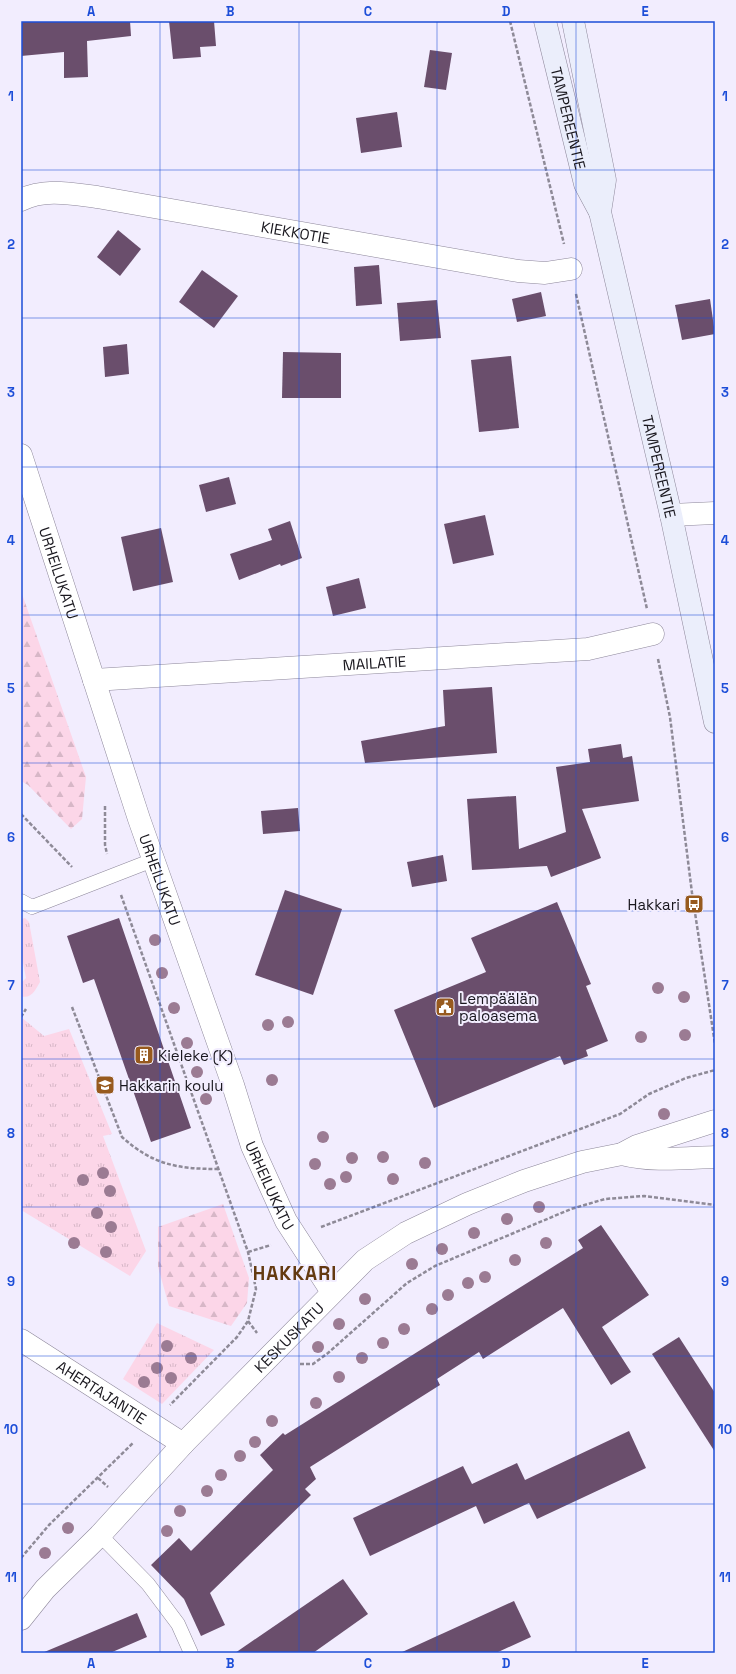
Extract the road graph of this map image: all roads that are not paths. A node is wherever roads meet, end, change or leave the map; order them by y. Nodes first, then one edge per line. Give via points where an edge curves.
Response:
1 (545, 21) edge
2 (573, 21) edge
3 (21, 200) edge
4 (600, 212) junction
5 (570, 269) road end
6 (21, 455) edge
7 (715, 513) edge
8 (671, 515) junction
9 (653, 634) road end
10 (94, 680) junction
11 (715, 722) edge
12 (154, 860) junction
13 (21, 901) edge
14 (715, 1122) edge
15 (622, 1154) junction
16 (715, 1157) edge
17 (332, 1292) junction
18 (21, 1340) edge
19 (183, 1444) junction
20 (100, 1536) junction
21 (21, 1619) edge
22 (191, 1653) edge

1 - 4 main road, TAMPEREENTIE via 585,184
2 - 4 main road, TAMPEREENTIE via 605,180
3 - 5 street, KIEKKOTIE via 57,192 97,197 518,271 545,273
4 - 8 main road, TAMPEREENTIE
6 - 10 street, URHEILUKATU
7 - 8 street
8 - 11 main road, TAMPEREENTIE
9 - 10 street, MAILATIE via 588,649
10 - 12 street, URHEILUKATU
12 - 13 lane via 32,907
12 - 17 street, URHEILUKATU via 252,1146 295,1237
14 - 15 street, KESKUSKATU via 637,1146
15 - 16 street, KESKUSKATU via 655,1159
15 - 17 street, KESKUSKATU via 582,1162 524,1181 460,1207 406,1233 370,1256
17 - 19 street, KESKUSKATU
18 - 19 street, AHERTAJANTIE
19 - 20 street, KESKUSKATU
20 - 21 street, KESKUSKATU via 45,1589
20 - 22 lane via 148,1584 178,1624

